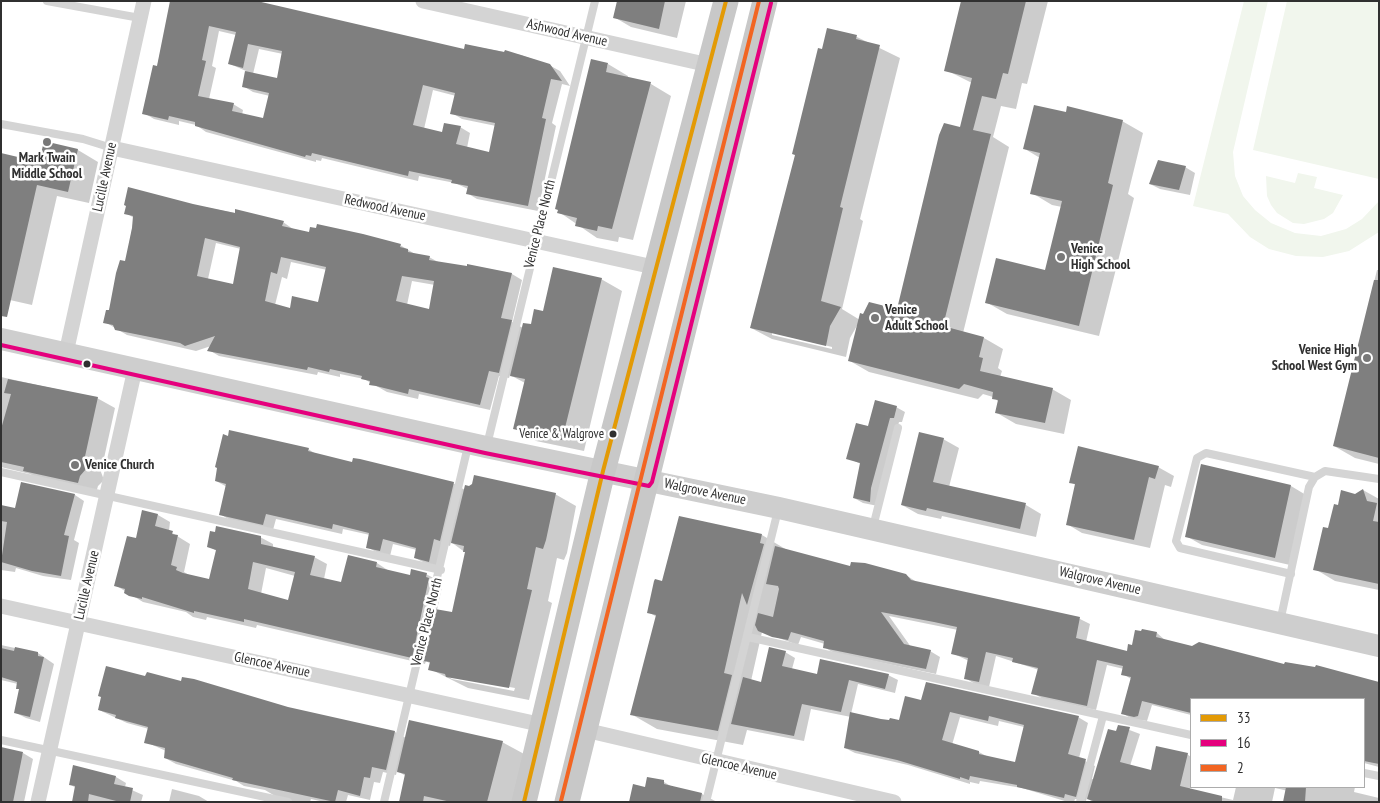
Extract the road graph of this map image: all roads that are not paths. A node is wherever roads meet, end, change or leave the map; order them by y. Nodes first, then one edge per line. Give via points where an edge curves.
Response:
1 (47, 1) edge
2 (144, 1) edge
3 (424, 1) edge
4 (595, 1) edge
5 (726, 1) edge
6 (765, 1) edge
7 (140, 18) junction
8 (586, 37) junction
9 (709, 66) junction
10 (1, 124) edge
11 (112, 148) junction
12 (536, 241) junction
13 (658, 268) junction
14 (1, 339) edge
15 (66, 353) junction
16 (135, 369) junction
17 (898, 428) dead end
18 (478, 445) junction
19 (604, 471) junction
20 (1, 472) edge
21 (1315, 477) junction
22 (1379, 479) edge
23 (646, 480) junction
24 (107, 494) junction
25 (779, 508) junction
26 (873, 529) junction
27 (440, 570) junction
28 (1292, 574) junction
29 (1, 606) edge
30 (78, 623) junction
31 (1280, 624) junction
32 (748, 637) junction
33 (1379, 646) edge
34 (409, 696) junction
35 (1102, 716) junction
36 (543, 725) junction
37 (585, 730) junction
38 (1190, 735) edge
39 (1, 740) edge
40 (50, 750) junction
41 (716, 762) junction
42 (1365, 773) edge
43 (1379, 776) edge
44 (38, 802) edge
45 (288, 802) edge
46 (384, 802) edge
47 (524, 802) edge
48 (567, 802) edge
49 (706, 802) edge
50 (894, 802) edge
51 (1080, 802) edge

1 - 7 lane
2 - 7 street, Lucille Avenue
3 - 8 street, Ashwood Avenue
4 - 8 lane, Venice Place North
5 - 9 main road
6 - 23 main road
7 - 11 street, Lucille Avenue
8 - 9 street, Ashwood Avenue
8 - 12 lane, Venice Place North
9 - 13 main road
10 - 11 lane via 83,139
11 - 12 street, Redwood Avenue
11 - 15 street, Lucille Avenue
12 - 13 street, Redwood Avenue
12 - 18 lane, Venice Place North
13 - 19 main road
14 - 15 street, Walgrove Avenue
15 - 16 street, Walgrove Avenue
16 - 18 street, Walgrove Avenue
16 - 24 street, Lucille Avenue
17 - 26 lane
18 - 19 street, Walgrove Avenue
18 - 27 lane, Venice Place North
19 - 23 street, Walgrove Avenue
19 - 36 main road
20 - 24 lane
21 - 22 lane via 1325,471
21 - 28 lane via 1309,487
21 - 28 lane via 1206,453 1197,458 1176,541 1180,548
23 - 25 street, Walgrove Avenue
23 - 37 main road
24 - 27 lane
24 - 30 street, Lucille Avenue
25 - 26 street, Walgrove Avenue
25 - 32 lane
26 - 31 street, Walgrove Avenue
27 - 34 lane, Venice Place North
28 - 31 lane
29 - 30 street, Glencoe Avenue
30 - 34 street, Glencoe Avenue
30 - 40 street, Lucille Avenue
31 - 33 street, Walgrove Avenue
32 - 35 lane
32 - 41 lane
34 - 36 street, Glencoe Avenue
34 - 46 lane, Venice Place North
35 - 38 lane
35 - 51 lane
36 - 47 main road
37 - 41 street, Glencoe Avenue
37 - 48 main road
39 - 40 lane
40 - 44 street, Lucille Avenue
40 - 45 lane
41 - 49 lane
41 - 50 street, Glencoe Avenue
42 - 43 lane

